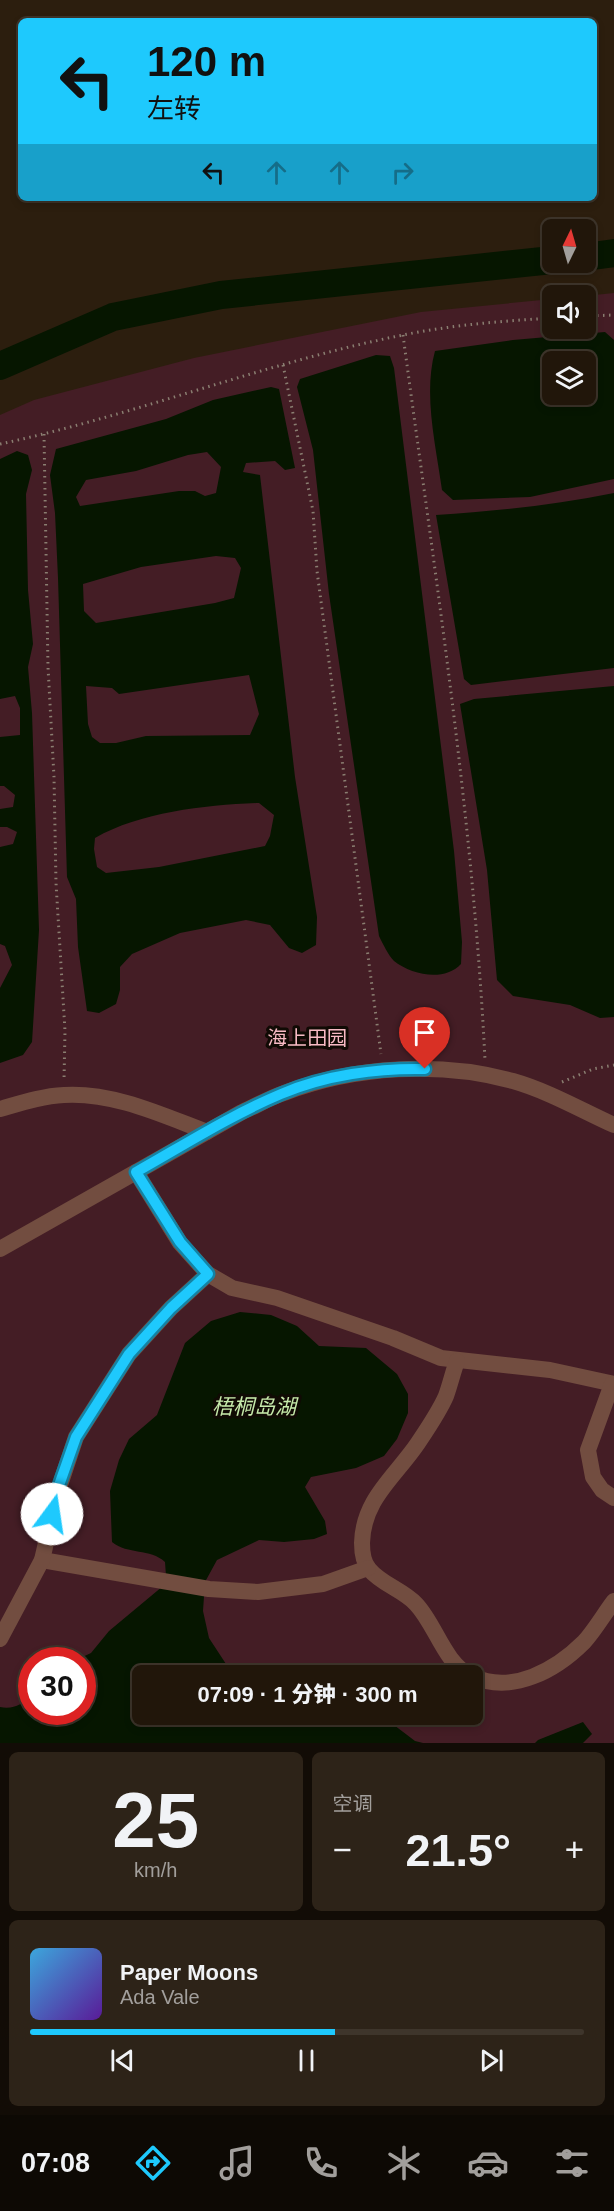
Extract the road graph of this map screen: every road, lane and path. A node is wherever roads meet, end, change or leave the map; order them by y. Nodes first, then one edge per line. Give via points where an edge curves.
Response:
1 (614, 315) edge
2 (596, 316) edge
3 (542, 319) edge
4 (403, 334) junction
5 (283, 364) junction
6 (44, 434) junction
7 (0, 444) edge
8 (614, 1065) edge
9 (383, 1071) junction
10 (486, 1076) junction
11 (541, 1091) junction
12 (64, 1095) junction
13 (0, 1109) edge
14 (614, 1125) edge
15 (207, 1132) junction
16 (136, 1172) junction
17 (0, 1249) edge
18 (208, 1274) junction
19 (457, 1361) junction
20 (613, 1384) edge
21 (614, 1498) edge
22 (42, 1560) junction
23 (368, 1568) junction
24 (614, 1601) edge
25 (0, 1639) edge
26 (458, 1665) edge
27 (483, 1682) edge

1 - 2 path
3 - 4 path via 482,322
4 - 5 path
4 - 10 path via 454,720 479,962
5 - 6 path
5 - 9 path via 313,512 317,571
6 - 7 path
6 - 12 path via 48,667 65,1031
8 - 11 path via 593,1069
9 - 10 street via 444,1070
9 - 15 street via 284,1093
10 - 11 street
11 - 14 street
12 - 13 street
12 - 15 street via 125,1103
15 - 16 street
16 - 17 street
16 - 18 street via 180,1242
18 - 19 street via 232,1288 277,1298
18 - 22 street via 129,1354 76,1437 57,1491
19 - 20 street via 550,1370
19 - 23 street via 446,1397 417,1444 368,1508 362,1553
20 - 21 street via 588,1450 593,1477
22 - 23 street via 161,1582 258,1592 323,1584
22 - 25 street
23 - 26 street via 428,1617
24 - 27 street via 584,1641 552,1668 510,1684

